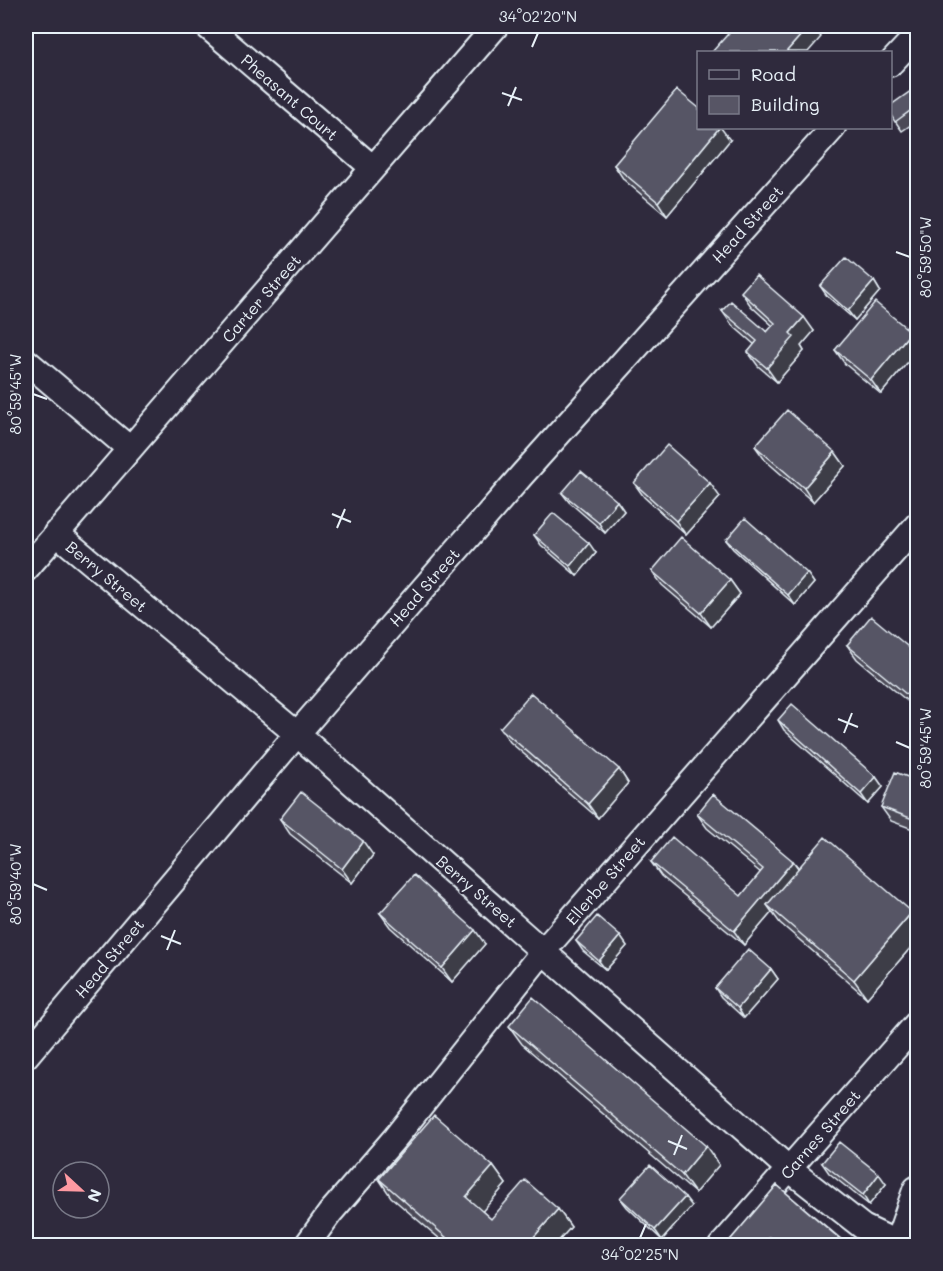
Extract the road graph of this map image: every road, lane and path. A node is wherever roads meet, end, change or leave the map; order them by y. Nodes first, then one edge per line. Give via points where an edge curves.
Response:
1 (207, 26) edge
2 (496, 26) edge
3 (918, 34) edge
4 (892, 63) edge
5 (832, 129) edge
6 (373, 168) junction
7 (26, 361) edge
8 (130, 449) junction
9 (918, 524) edge
10 (56, 533) junction
11 (26, 569) edge
12 (297, 734) junction
13 (544, 950) junction
14 (918, 1022) edge
15 (26, 1056) edge
16 (789, 1169) junction
17 (918, 1191) edge
18 (306, 1245) edge
19 (722, 1245) edge
20 (899, 1245) edge

1 - 6 street, Pheasant Court
2 - 6 street, Carter Street
3 - 4 street
5 - 12 street, Head Street via 521,476
6 - 8 street, Carter Street
7 - 8 street
8 - 10 street, Carter Street
9 - 13 street, Ellerbe Street
10 - 11 street, Carter Street
10 - 12 street, Berry Street
12 - 13 street, Berry Street
12 - 15 street, Head Street
13 - 16 street, Berry Street
13 - 18 street, Ellerbe Street
14 - 16 street, Carnes Street
16 - 19 street, Carnes Street
16 - 20 street, Berry Street via 863,1227
17 - 20 street

